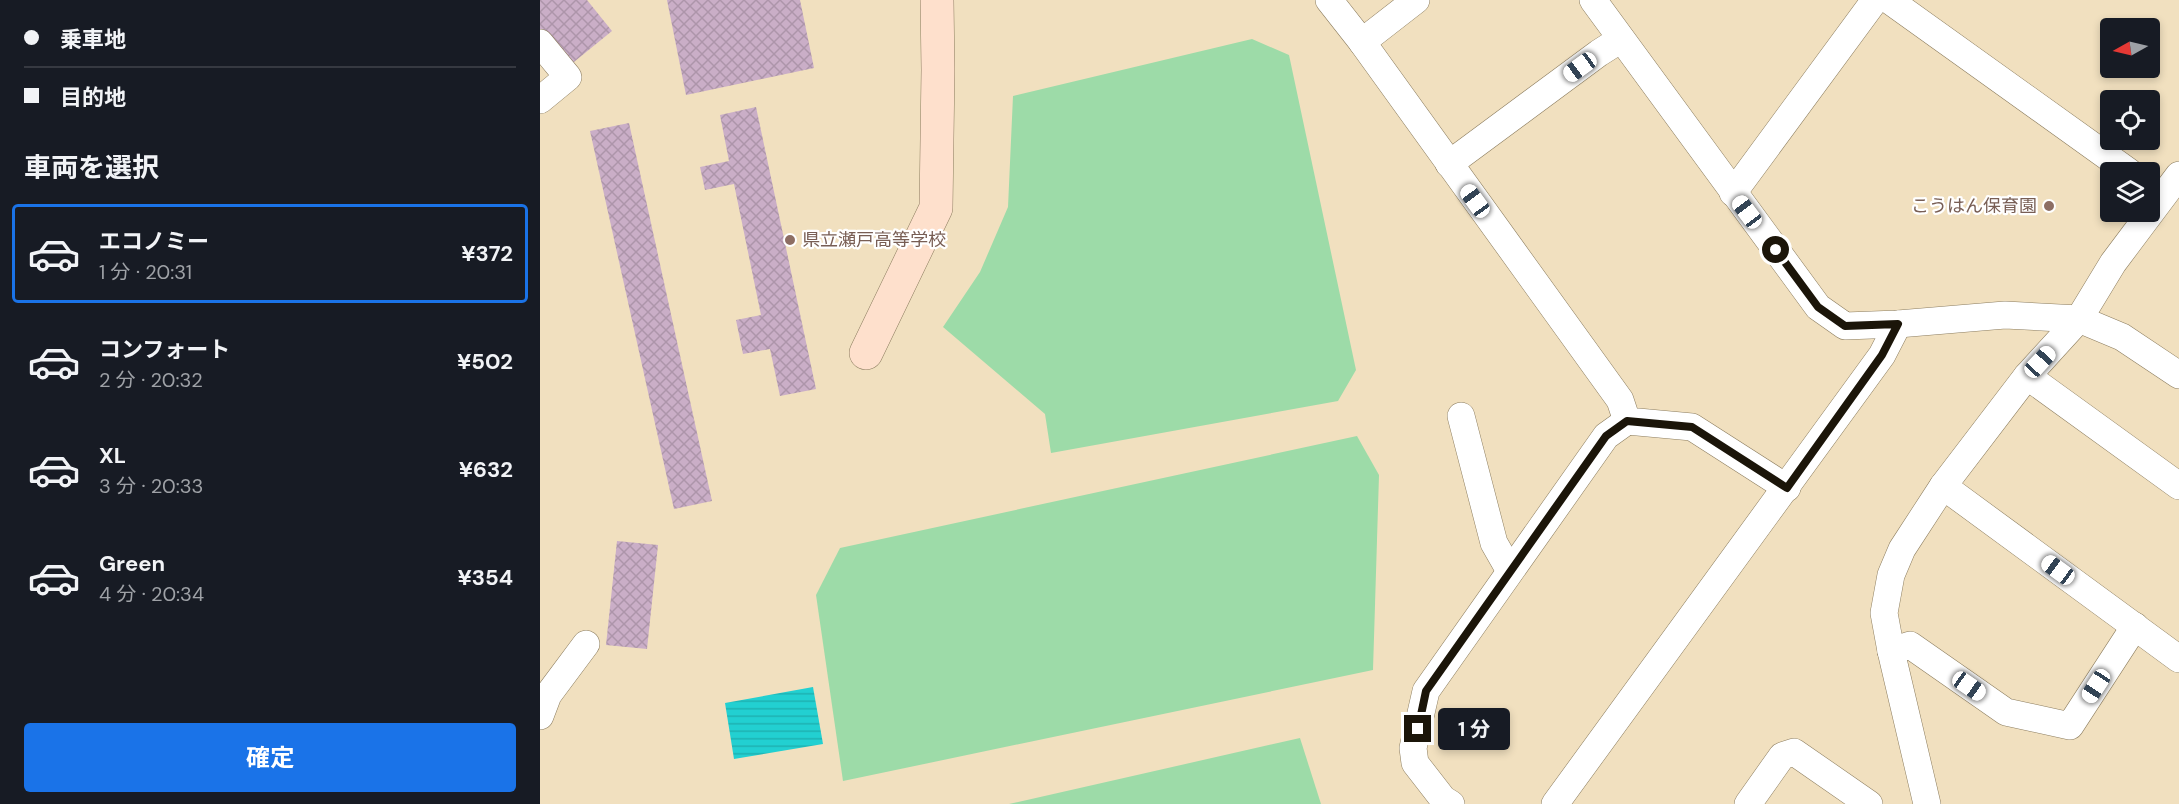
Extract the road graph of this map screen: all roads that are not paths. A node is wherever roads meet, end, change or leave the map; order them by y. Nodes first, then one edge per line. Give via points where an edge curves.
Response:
1 (937, 0) edge
2 (1329, 0) edge
3 (1416, 0) edge
4 (1593, 0) edge
5 (1875, 0) edge
6 (1889, 0) edge
7 (1621, 39) junction
8 (1362, 42) junction
9 (540, 43) edge
10 (540, 100) edge
11 (2115, 162) edge
12 (1449, 164) junction
13 (2179, 175) edge
14 (2160, 189) edge
15 (1733, 193) junction
16 (2138, 222) edge
17 (2079, 320) junction
18 (1898, 324) junction
19 (866, 352) dead end
20 (2179, 375) edge
21 (2027, 376) junction
22 (1461, 416) dead end
23 (1627, 421) junction
24 (1943, 486) junction
25 (2179, 486) edge
26 (1787, 488) junction
27 (1510, 571) junction
28 (2135, 626) junction
29 (586, 644) dead end
30 (1891, 651) junction
31 (2179, 659) edge
32 (543, 701) edge
33 (1855, 800) edge
34 (1451, 804) edge
35 (1555, 804) edge
36 (1748, 804) edge
37 (1927, 804) edge

1 - 19 street via 936,208
2 - 8 street
3 - 8 street
4 - 7 street
5 - 15 street
6 - 11 street
7 - 12 street
7 - 15 street
8 - 12 street
9 - 10 street via 568,76
12 - 23 street via 1620,400
13 - 14 street
15 - 18 street via 1818,307 1845,326
16 - 17 street
17 - 18 street via 2005,315
17 - 20 street via 2122,337
17 - 21 street
18 - 26 street via 1882,355
21 - 24 street
21 - 25 street
22 - 27 street via 1494,543
23 - 26 street via 1692,427
23 - 27 street via 1606,436
24 - 28 street
24 - 30 street via 1902,549 1891,575 1884,613
26 - 35 street
27 - 34 street via 1426,691 1413,748 1415,764
28 - 30 street via 2070,726 2006,712 1910,645
28 - 31 street
29 - 32 street
30 - 37 street
33 - 36 street via 1794,752 1782,756

